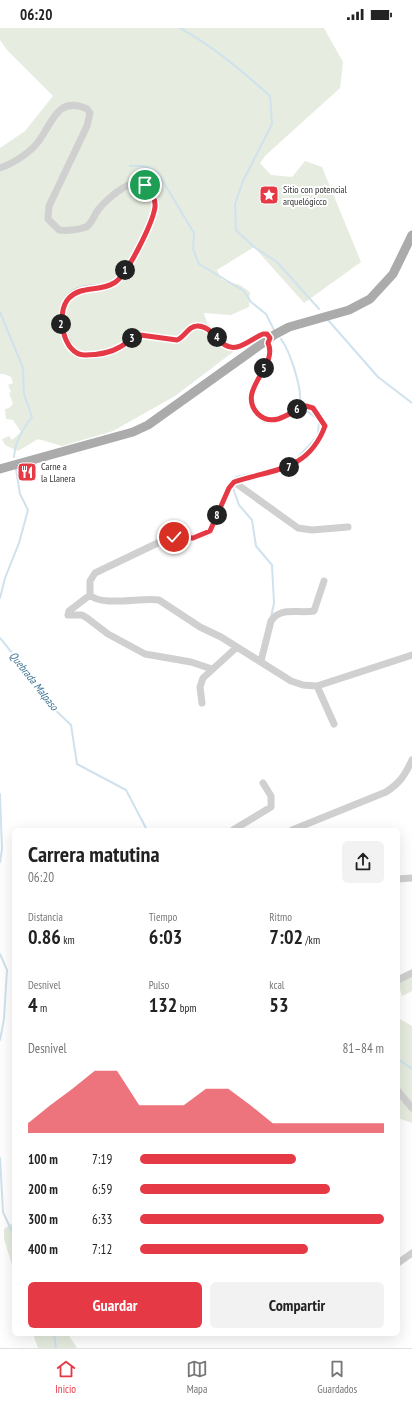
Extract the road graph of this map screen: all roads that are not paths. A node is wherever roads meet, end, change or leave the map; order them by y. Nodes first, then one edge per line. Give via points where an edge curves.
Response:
1 (0, 168) edge
2 (412, 235) edge
3 (270, 338) junction
4 (0, 469) edge
5 (234, 482) junction
6 (348, 527) dead end
7 (324, 581) dead end
8 (90, 595) junction
9 (237, 647) junction
10 (412, 655) edge
11 (261, 661) junction
12 (212, 670) junction
13 (317, 686) junction
14 (202, 703) dead end
15 (334, 724) dead end
16 (412, 760) edge
17 (263, 783) dead end
18 (236, 828) edge
19 (297, 828) edge
20 (412, 878) edge
21 (400, 879) edge
22 (412, 973) edge
23 (400, 979) edge
24 (400, 1093) edge
25 (412, 1108) edge
26 (412, 1253) edge
27 (400, 1262) edge

1 - 3 street via 38,143 56,114 62,108 74,105 87,109 90,114 49,206 48,219 52,225 58,230 86,226 93,220 99,208 127,184 134,182 145,185 154,200 155,207 141,245 120,278 108,286 78,291 67,299 62,308 62,328 74,352 87,355 111,351 140,335 177,340 192,326 198,325 211,330 228,346 237,347 263,334
2 - 3 main road via 393,274 370,299 349,310 289,327
3 - 4 main road via 133,432
3 - 5 street via 270,357 250,398 253,409 260,417 272,420 306,406 313,408 325,426 317,442 291,466
5 - 6 street via 298,528 312,530
5 - 8 street via 210,531 193,538 166,539 95,573 90,581
7 - 11 street via 314,611 284,611 274,616
8 - 9 street via 96,599 107,600 159,600
8 - 12 street via 69,611 68,615 82,615 108,634 145,654 191,662
9 - 11 street
9 - 12 street
10 - 13 street
11 - 13 street via 291,681
12 - 14 street via 201,682
13 - 15 street
16 - 19 street via 404,777 386,792
17 - 18 street via 271,796 271,807
20 - 21 street
22 - 23 street
24 - 25 street
26 - 27 street

